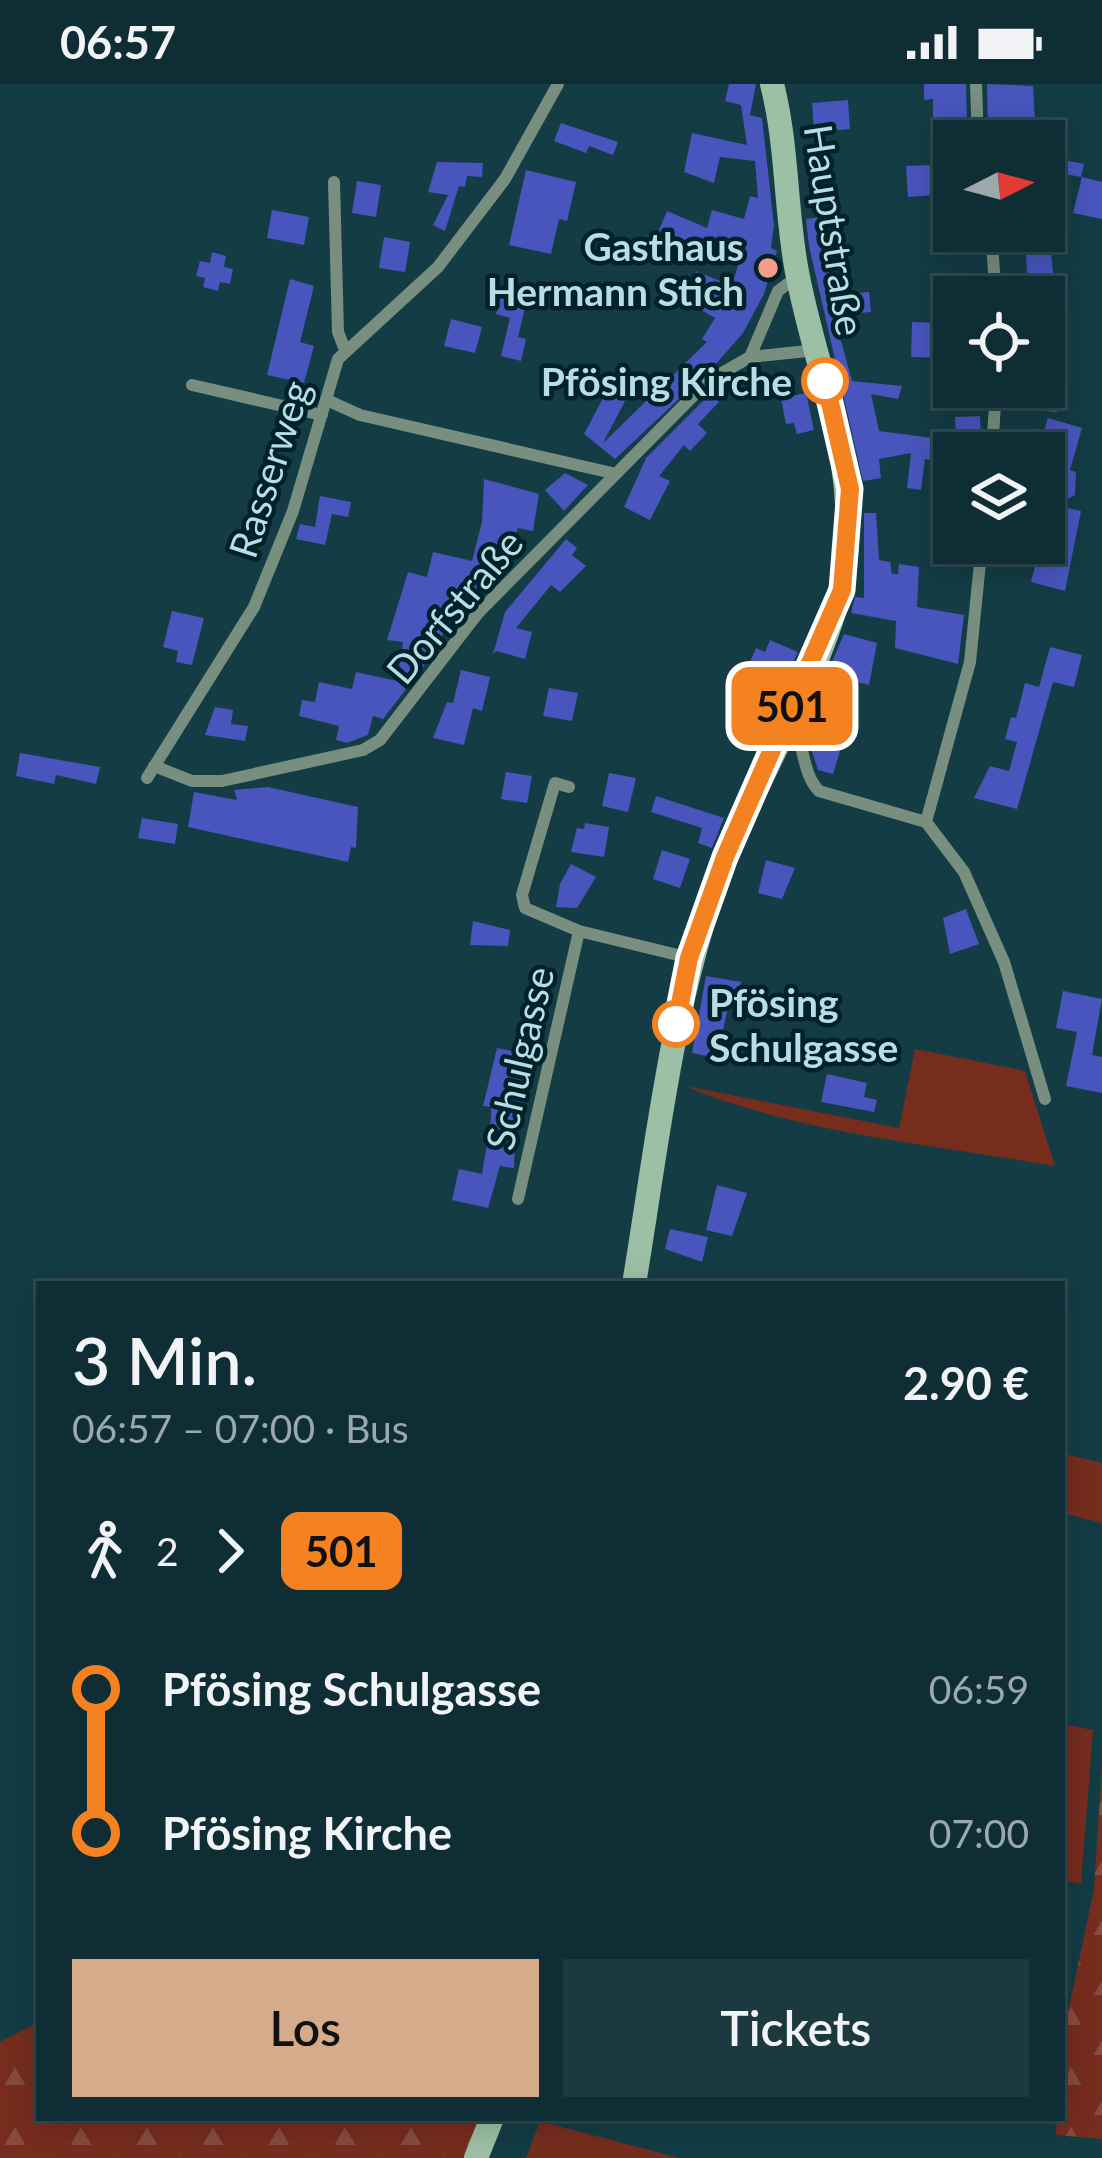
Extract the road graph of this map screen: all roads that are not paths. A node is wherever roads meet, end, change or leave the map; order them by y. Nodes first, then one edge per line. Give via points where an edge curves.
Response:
1 (558, 84) edge
2 (772, 84) edge
3 (976, 84) edge
4 (977, 120) edge
5 (334, 182) dead end
6 (798, 277) junction
7 (345, 350) junction
8 (817, 350) junction
9 (750, 357) junction
10 (192, 385) dead end
11 (329, 401) junction
12 (322, 415) junction
13 (612, 473) junction
14 (980, 564) edge
15 (786, 721) junction
16 (150, 772) joint
17 (569, 787) dead end
18 (926, 822) junction
19 (579, 931) junction
20 (689, 958) junction
21 (1045, 1099) dead end
22 (518, 1199) dead end
23 (635, 1281) edge
24 (491, 2121) edge
25 (476, 2158) edge

1 - 7 street, Rasserweg via 506,179 438,267
2 - 6 street, Hauptstraße via 787,142
3 - 4 street
5 - 7 street
6 - 8 street, Hauptstraße
6 - 9 street via 778,291
7 - 11 street, Rasserweg via 332,369
8 - 9 street, Dorfstraße
8 - 15 street, Hauptstraße via 847,464 850,514 835,613
9 - 13 street, Dorfstraße via 717,373
10 - 12 street
11 - 12 street, Rasserweg
11 - 13 street via 360,416
12 - 16 street, Rasserweg via 254,607
13 - 16 street, Dorfstraße via 478,613 372,746 222,782
14 - 18 street via 970,662
15 - 18 street via 819,791
15 - 20 street, Hauptstraße
17 - 19 street, Schulgasse via 555,783 522,895 535,915
18 - 21 street via 974,889
19 - 20 street, Schulgasse
19 - 22 street, Schulgasse
20 - 23 street, Hauptstraße
24 - 25 street

